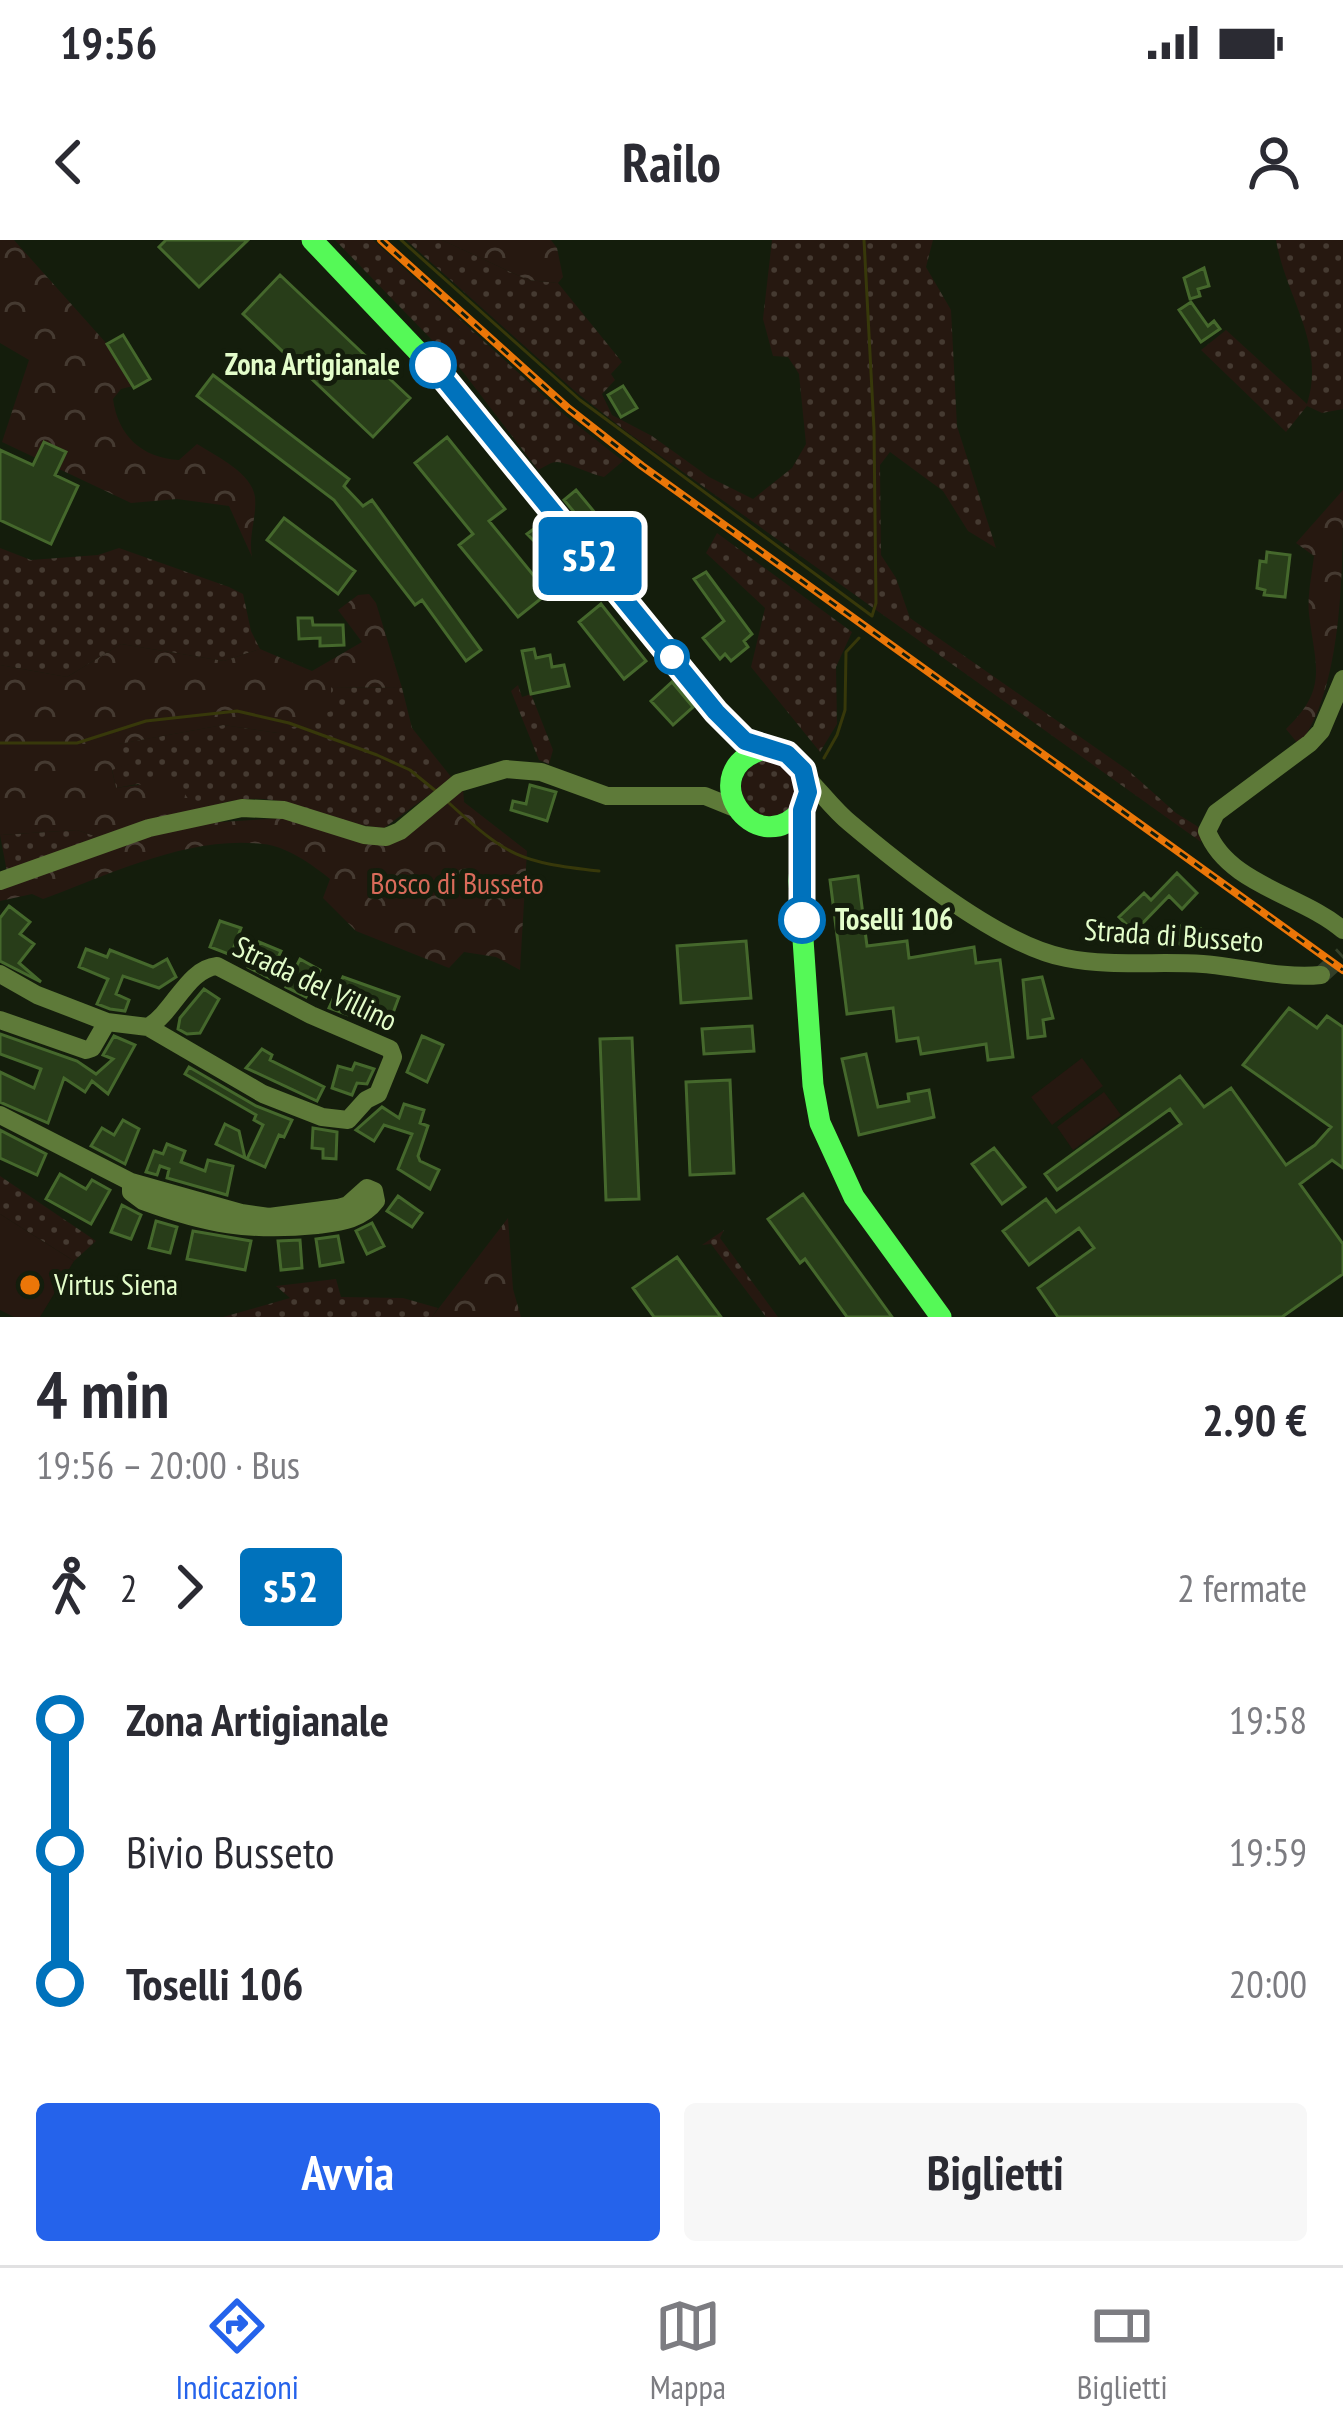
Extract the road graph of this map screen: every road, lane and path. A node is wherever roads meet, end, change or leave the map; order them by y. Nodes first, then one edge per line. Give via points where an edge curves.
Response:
1 (312, 240) edge
2 (1343, 679) edge
3 (716, 712) junction
4 (765, 749) junction
5 (735, 770) junction
6 (806, 777) junction
7 (689, 795) junction
8 (736, 809) junction
9 (802, 810) junction
10 (847, 821) junction
11 (764, 826) junction
12 (0, 880) edge
13 (800, 881) junction
14 (1343, 930) edge
15 (0, 974) edge
16 (1321, 975) dead end
17 (0, 1020) edge
18 (107, 1022) junction
19 (148, 1028) junction
20 (0, 1115) edge
21 (131, 1183) junction
22 (941, 1317) edge

1 - 3 main road via 456,391
2 - 14 street via 1321,731 1216,813 1207,830 1234,866
3 - 4 main road
3 - 5 main road via 734,746
4 - 5 main road
4 - 6 main road via 787,754
5 - 7 street
5 - 8 main road
6 - 9 main road
6 - 10 street, Strada di Busseto
7 - 8 street
7 - 12 street via 612,796 533,770 493,771 451,788 381,838 284,810 242,808 149,828
8 - 11 main road
9 - 10 street, Strada di Busseto
9 - 11 main road via 787,823
9 - 13 main road
10 - 16 street, Strada di Busseto via 965,908 1056,956
11 - 13 main road
13 - 22 main road via 823,1132 854,1197
15 - 18 street, Strada del Villino
17 - 18 street via 86,1050
18 - 19 street, Strada del Villino
19 - 19 street, Strada del Villino via 241,1083 335,1120 352,1118 378,1094 393,1058 390,1049 217,966 199,971
20 - 21 street
21 - 21 street via 143,1201 252,1229 349,1220 376,1201 367,1188 344,1207 269,1216

